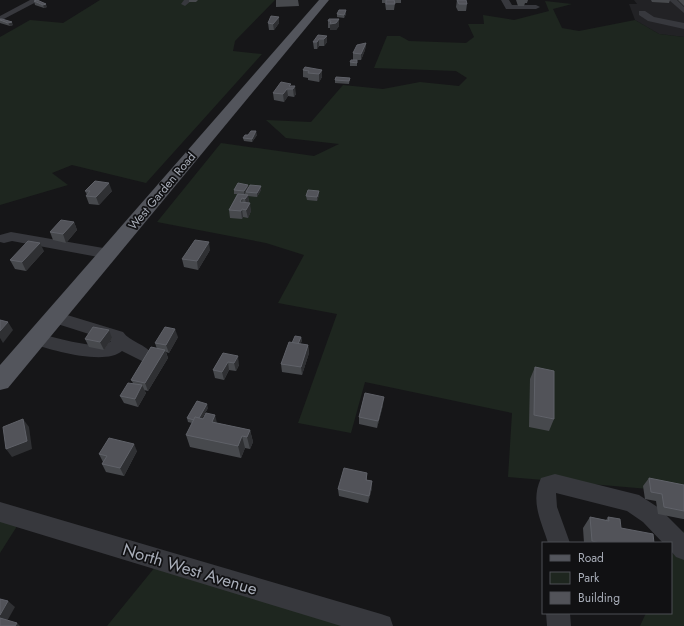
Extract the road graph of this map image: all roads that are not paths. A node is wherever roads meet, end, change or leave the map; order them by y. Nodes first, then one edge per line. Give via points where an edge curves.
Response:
1 (36, 0) edge
2 (324, 0) edge
3 (505, 0) edge
4 (673, 0) edge
5 (536, 7) dead end
6 (684, 11) edge
7 (642, 13) dead end
8 (0, 19) edge
9 (684, 26) edge
10 (4, 239) dead end
11 (109, 254) junction
12 (54, 317) junction
13 (36, 339) junction
14 (121, 342) junction
15 (144, 355) edge
16 (0, 381) edge
17 (0, 512) edge
18 (559, 542) edge
19 (684, 549) edge
20 (558, 614) edge
21 (381, 626) edge
22 (560, 626) edge

1 - 8 street
2 - 11 main road, West Garden Road
3 - 5 street via 509,7
4 - 6 street
7 - 9 street via 651,19
10 - 11 street via 12,236
11 - 12 main road, West Garden Road
12 - 13 main road, West Garden Road
12 - 14 street via 110,333 118,336
13 - 14 street via 96,352 112,350
13 - 16 main road, West Garden Road
14 - 15 street
17 - 21 street, North West Avenue
18 - 19 street via 546,505 545,493 548,485 555,483 632,502 651,515
20 - 22 street

